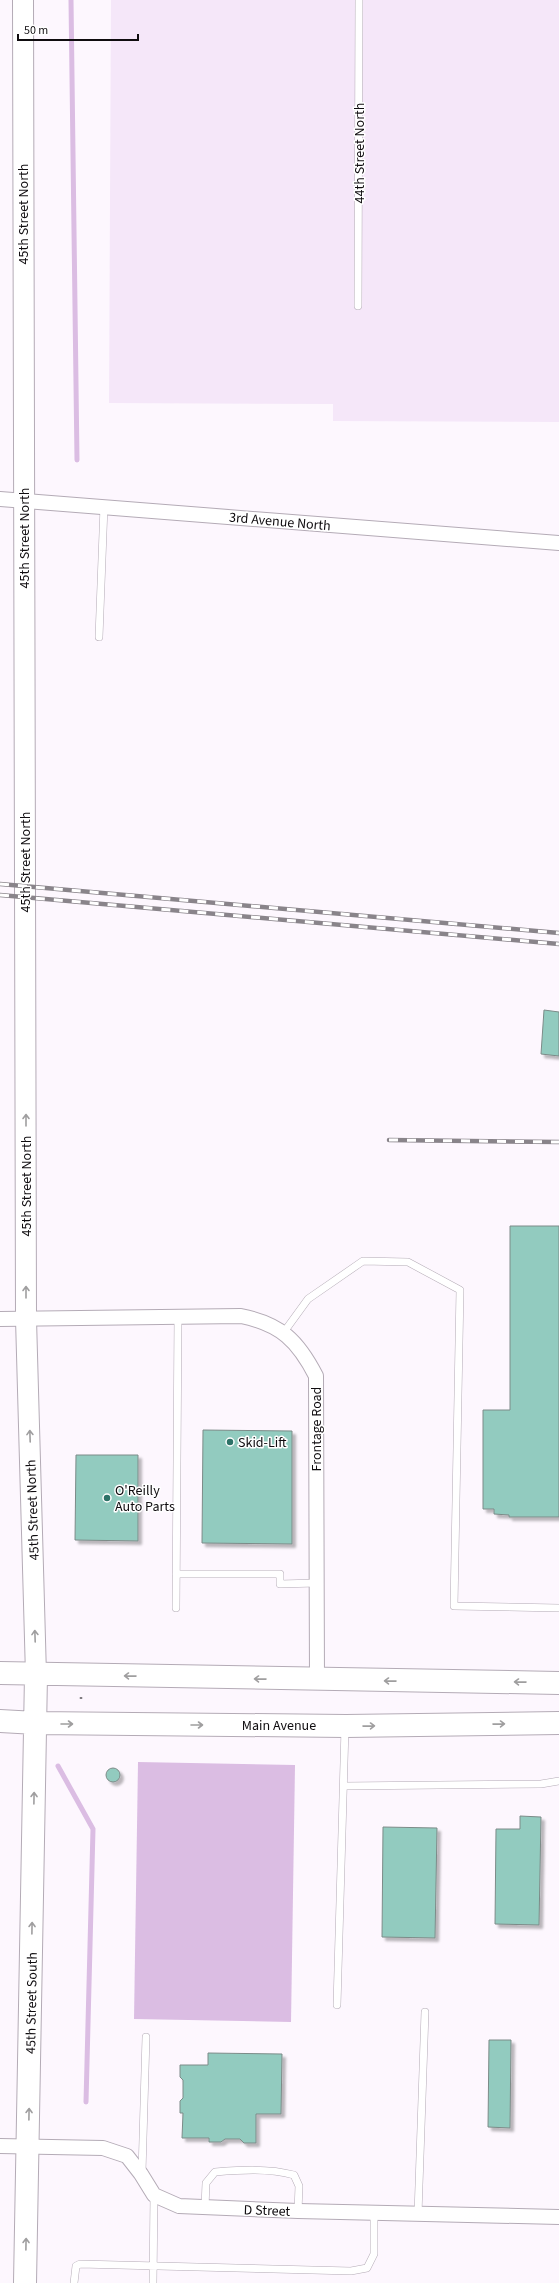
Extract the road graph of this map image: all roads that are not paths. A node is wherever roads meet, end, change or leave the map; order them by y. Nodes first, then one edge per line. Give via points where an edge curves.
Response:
1 (23, 0) edge
2 (359, 0) edge
3 (358, 306) dead end
4 (0, 499) edge
5 (24, 501) junction
6 (104, 506) junction
7 (559, 544) edge
8 (99, 637) dead end
9 (178, 1316) junction
10 (0, 1319) edge
11 (26, 1319) junction
12 (284, 1332) junction
13 (176, 1574) junction
14 (316, 1584) junction
15 (176, 1608) dead end
16 (559, 1608) edge
17 (0, 1673) edge
18 (36, 1675) junction
19 (317, 1680) junction
20 (559, 1683) edge
21 (0, 1720) edge
22 (559, 1723) edge
23 (36, 1724) junction
24 (346, 1726) junction
25 (559, 1781) edge
26 (344, 1786) junction
27 (337, 2005) dead end
28 (425, 2012) dead end
29 (146, 2037) dead end
30 (0, 2146) edge
31 (28, 2146) junction
32 (142, 2174) junction
33 (154, 2195) junction
34 (205, 2207) junction
35 (298, 2211) junction
36 (374, 2213) junction
37 (418, 2214) junction
38 (559, 2217) edge
39 (153, 2264) junction
40 (25, 2283) edge
41 (74, 2283) edge
42 (153, 2283) edge

1 - 5 main road, 45th Street North
2 - 3 lane, 44th Street North
4 - 5 street, 3rd Avenue North
5 - 6 street, 3rd Avenue North
11 -> 5 main road, 45th Street North
6 - 7 street, 3rd Avenue North
6 - 8 lane
9 - 11 street, Frontage Road
9 - 12 street, Frontage Road via 241,1316 260,1320
9 - 13 lane
10 - 11 street, Frontage Road
18 -> 11 main road, 45th Street North
12 - 14 street, Frontage Road via 305,1354 316,1376
12 - 16 lane via 308,1299 362,1261 408,1262 460,1290 454,1606
13 - 14 lane via 280,1574 280,1584
13 - 15 lane
14 - 19 street, Frontage Road
17 - 18 main road
19 -> 18 main road
18 - 23 main road, 45th Street North
20 -> 19 main road
21 - 23 main road, Main Avenue
24 -> 22 main road, Main Avenue
23 -> 24 main road, Main Avenue
31 -> 23 main road, 45th Street South
24 - 26 lane
25 - 26 lane via 541,1784
26 - 27 lane
28 - 37 lane
29 - 32 lane
30 - 31 street
31 - 32 street via 103,2148 127,2156
40 -> 31 main road, 45th Street South
32 - 33 street
33 - 34 street, D Street via 179,2206
33 - 39 lane
34 - 35 street, D Street
34 - 35 lane via 206,2183 215,2172 279,2171 294,2175 298,2186
35 - 36 street, D Street
36 - 37 street, D Street
36 - 39 lane via 374,2254 367,2268 351,2271
37 - 38 street, D Street
39 - 41 lane via 80,2264 76,2266
39 - 42 lane

